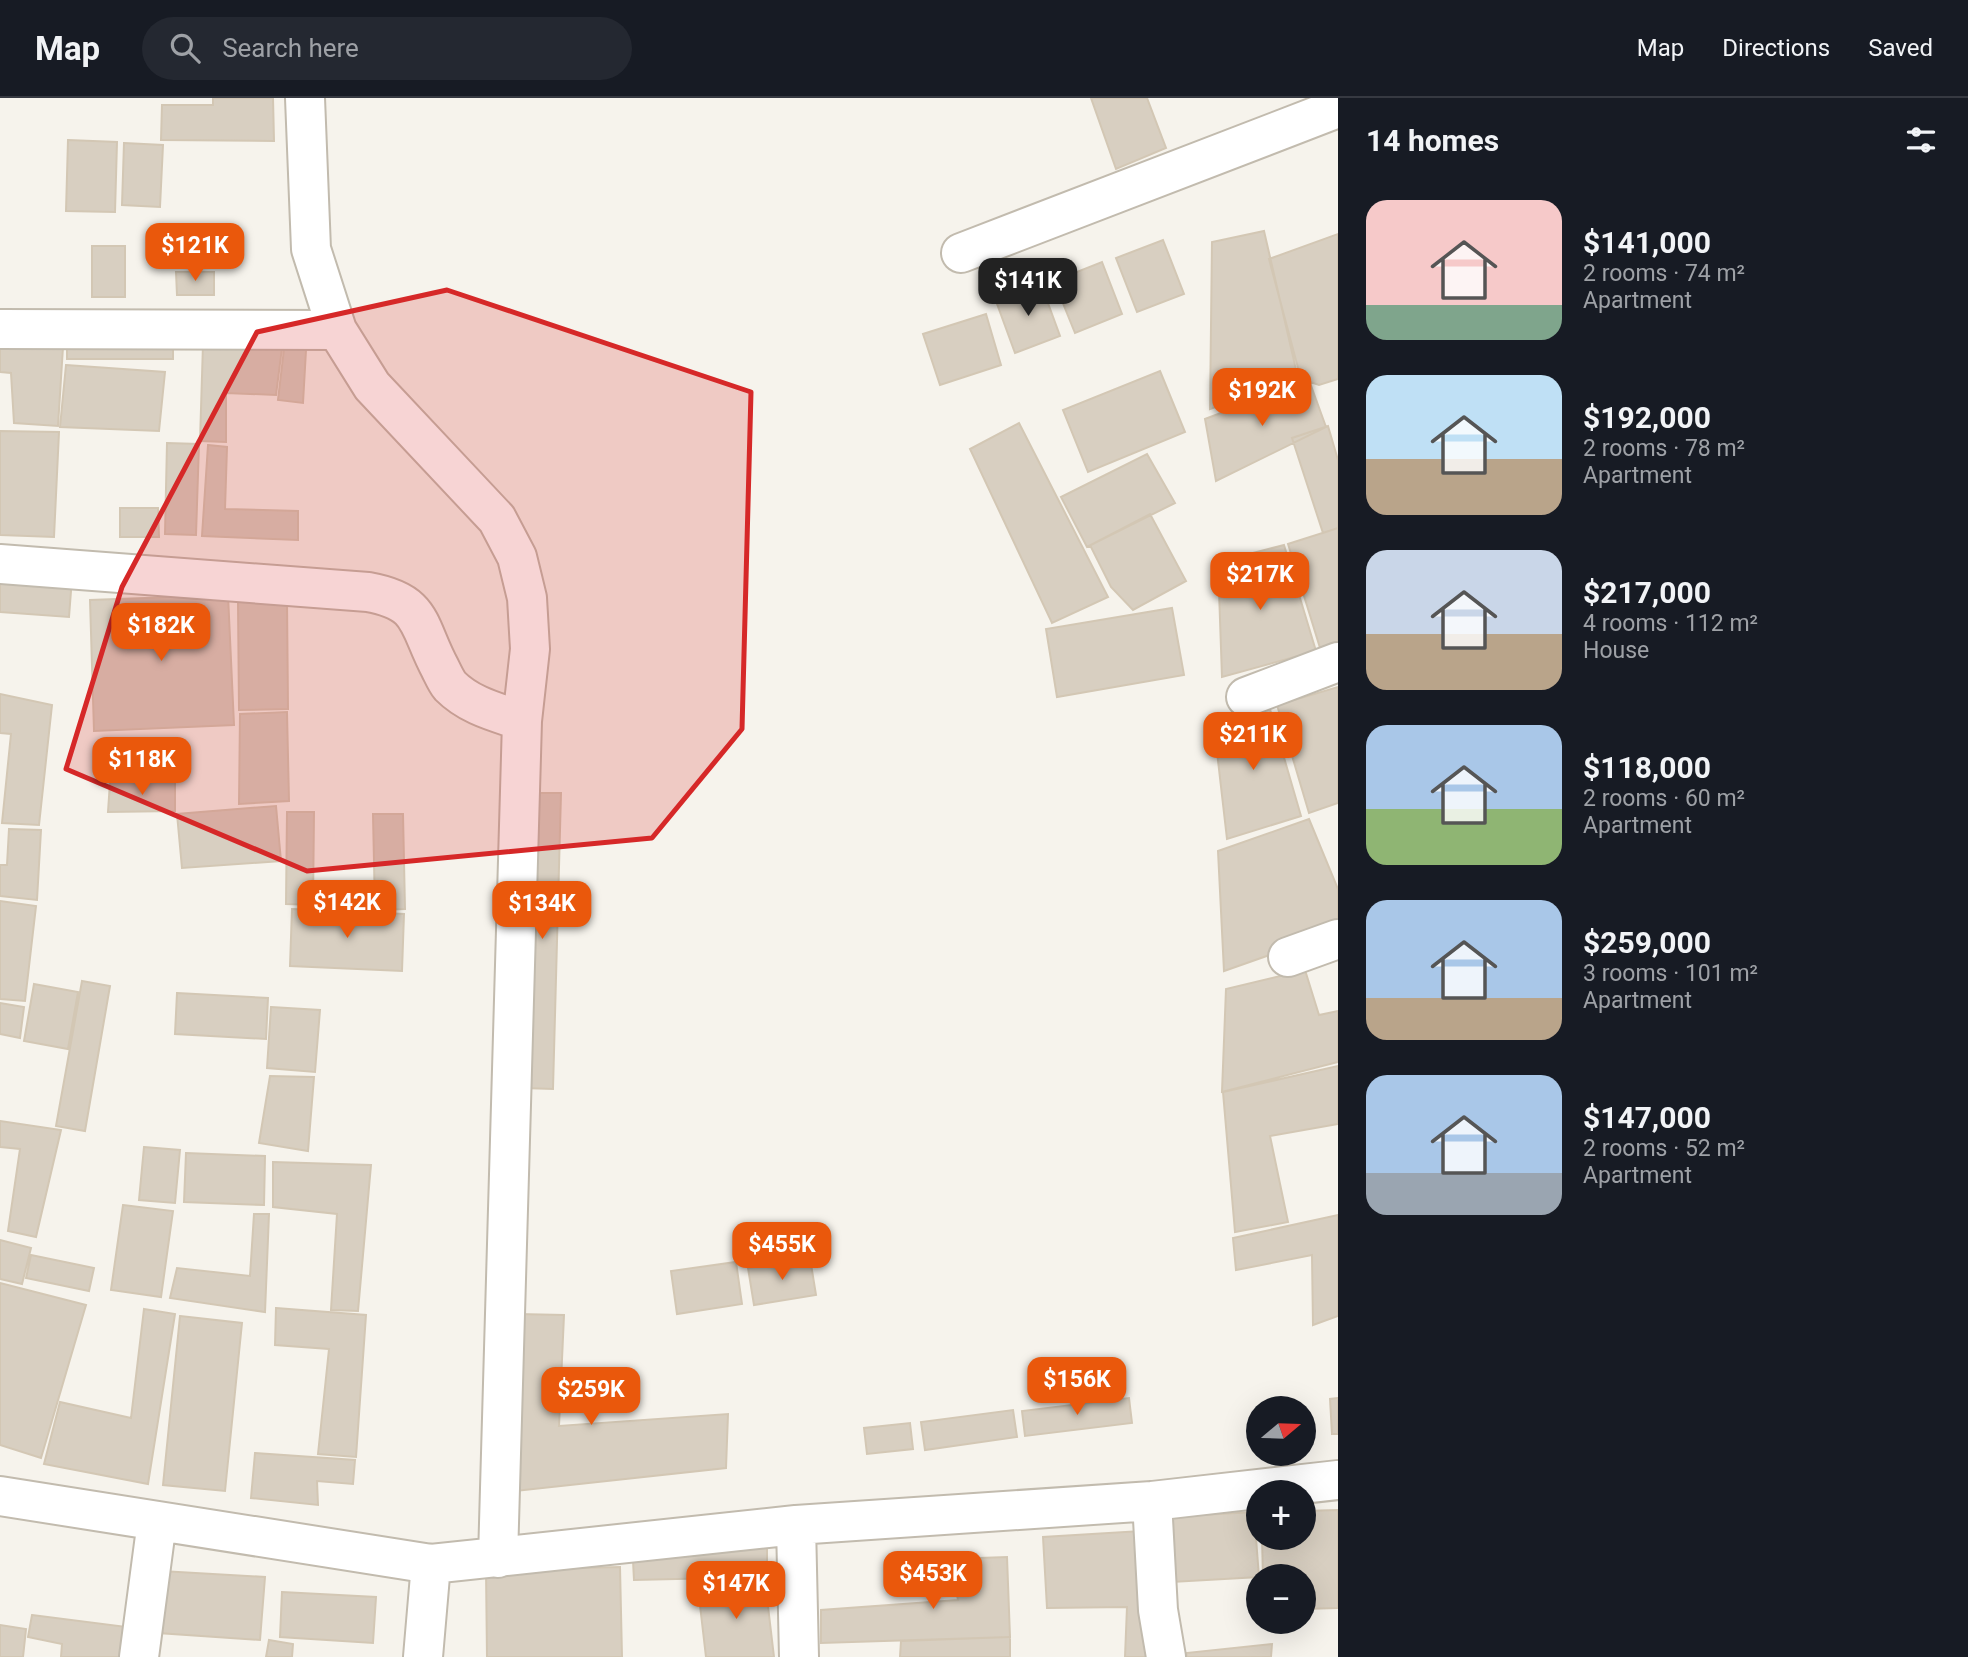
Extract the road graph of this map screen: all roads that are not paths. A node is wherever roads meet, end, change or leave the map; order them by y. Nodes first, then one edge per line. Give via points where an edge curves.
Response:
1 (305, 98) edge
2 (1338, 108) edge
3 (961, 253) dead end
4 (0, 329) edge
5 (337, 330) junction
6 (0, 564) edge
7 (1338, 662) edge
8 (1246, 697) dead end
9 (522, 721) junction
10 (1338, 939) edge
11 (1289, 957) dead end
12 (1338, 1480) edge
13 (0, 1496) edge
14 (1152, 1501) junction
15 (156, 1521) junction
16 (796, 1525) junction
17 (498, 1558) junction
18 (431, 1564) junction
19 (139, 1657) edge
20 (424, 1657) edge
21 (799, 1657) edge
22 (1166, 1657) edge

1 - 5 street via 311,249
2 - 3 street
4 - 5 street
5 - 9 street via 372,386 497,520 517,557 527,598 530,649
6 - 9 street via 391,596 412,610 425,630 448,684 468,702
7 - 8 street
9 - 17 street
10 - 11 street
12 - 14 street
13 - 15 street
14 - 16 street
14 - 22 street via 1158,1610
15 - 18 street
15 - 19 street
16 - 17 street
16 - 21 street
17 - 18 street
18 - 20 street

